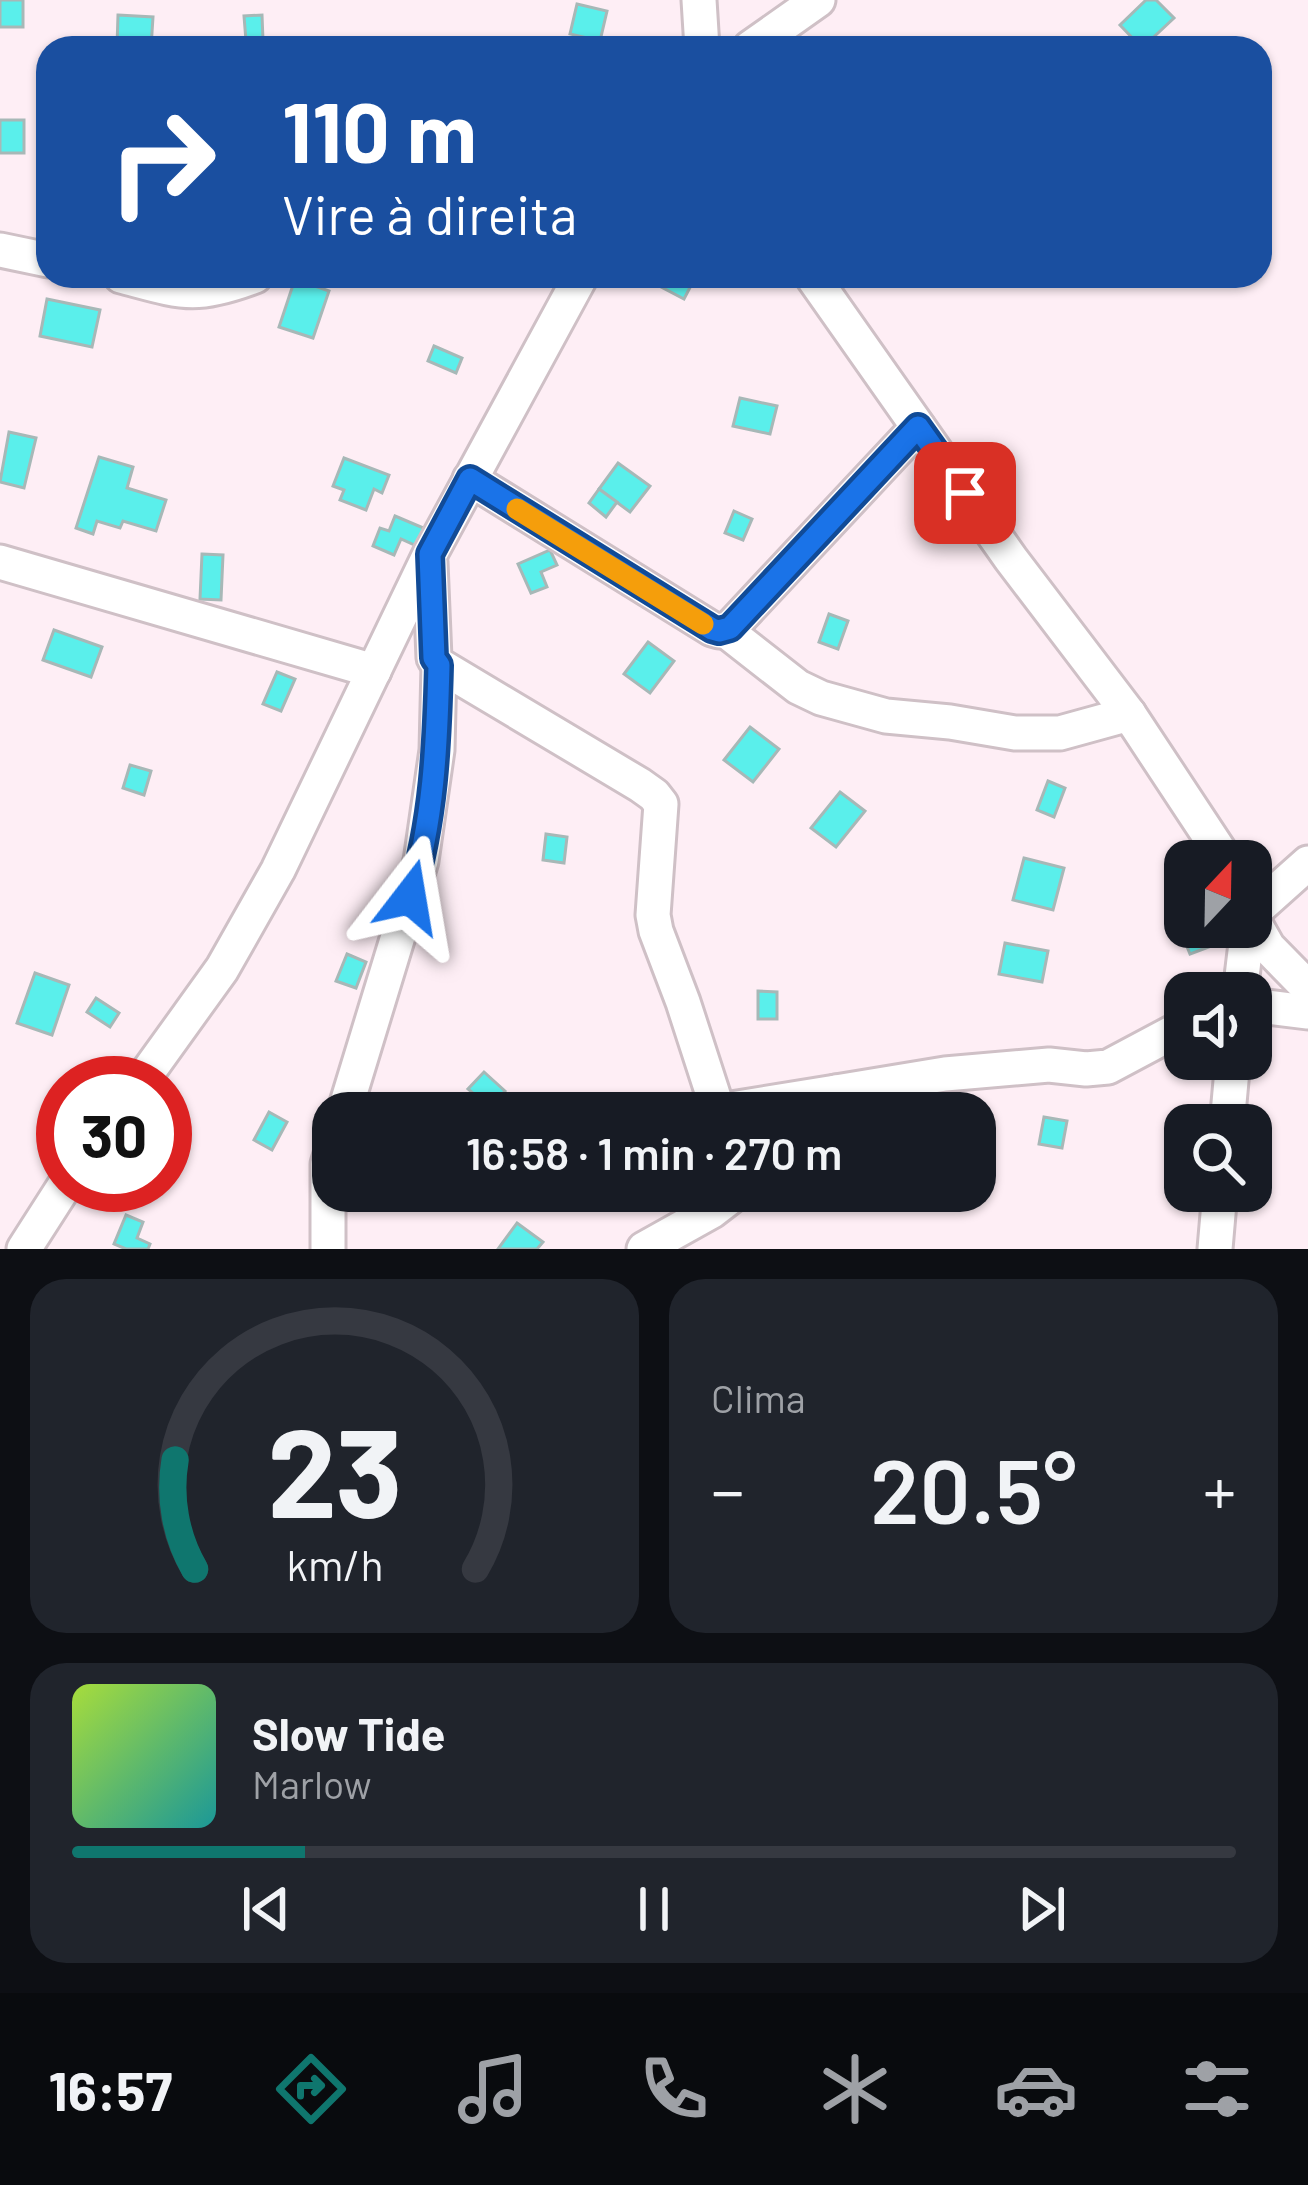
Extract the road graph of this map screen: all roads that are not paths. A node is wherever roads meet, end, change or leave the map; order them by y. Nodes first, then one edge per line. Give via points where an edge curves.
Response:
1 (699, 0) edge
2 (817, 0) edge
3 (701, 36) edge
4 (767, 36) edge
5 (0, 250) edge
6 (36, 258) edge
7 (168, 288) edge
8 (223, 288) edge
9 (573, 288) edge
10 (820, 288) edge
11 (918, 427) junction
12 (470, 479) junction
13 (430, 554) junction
14 (0, 562) edge
15 (725, 630) junction
16 (439, 665) junction
17 (374, 671) junction
18 (1130, 714) junction
19 (1212, 840) edge
20 (1308, 863) edge
21 (1272, 896) edge
22 (1269, 948) edge
23 (1308, 988) edge
24 (1272, 1008) edge
25 (1308, 1012) edge
26 (1164, 1037) edge
27 (160, 1056) edge
28 (350, 1092) edge
29 (712, 1092) edge
30 (867, 1092) edge
31 (48, 1212) edge
32 (328, 1212) edge
33 (709, 1212) edge
34 (1218, 1212) edge
35 (24, 1249) edge
36 (328, 1249) edge
37 (644, 1249) edge
38 (1215, 1249) edge

1 - 3 street
2 - 4 street
5 - 6 street
7 - 8 street
9 - 12 street
10 - 11 street
11 - 15 street
11 - 18 street
12 - 13 street
12 - 15 street
13 - 16 street
13 - 17 street
14 - 17 street
15 - 18 street via 798,687 886,716 1060,733
16 - 28 street via 422,861
16 - 29 street via 661,804 653,915
17 - 27 street via 278,870
18 - 19 street
20 - 21 street
22 - 23 street
24 - 25 street
26 - 30 street via 1108,1066 945,1073
31 - 35 street
32 - 36 street
33 - 37 street
34 - 38 street

